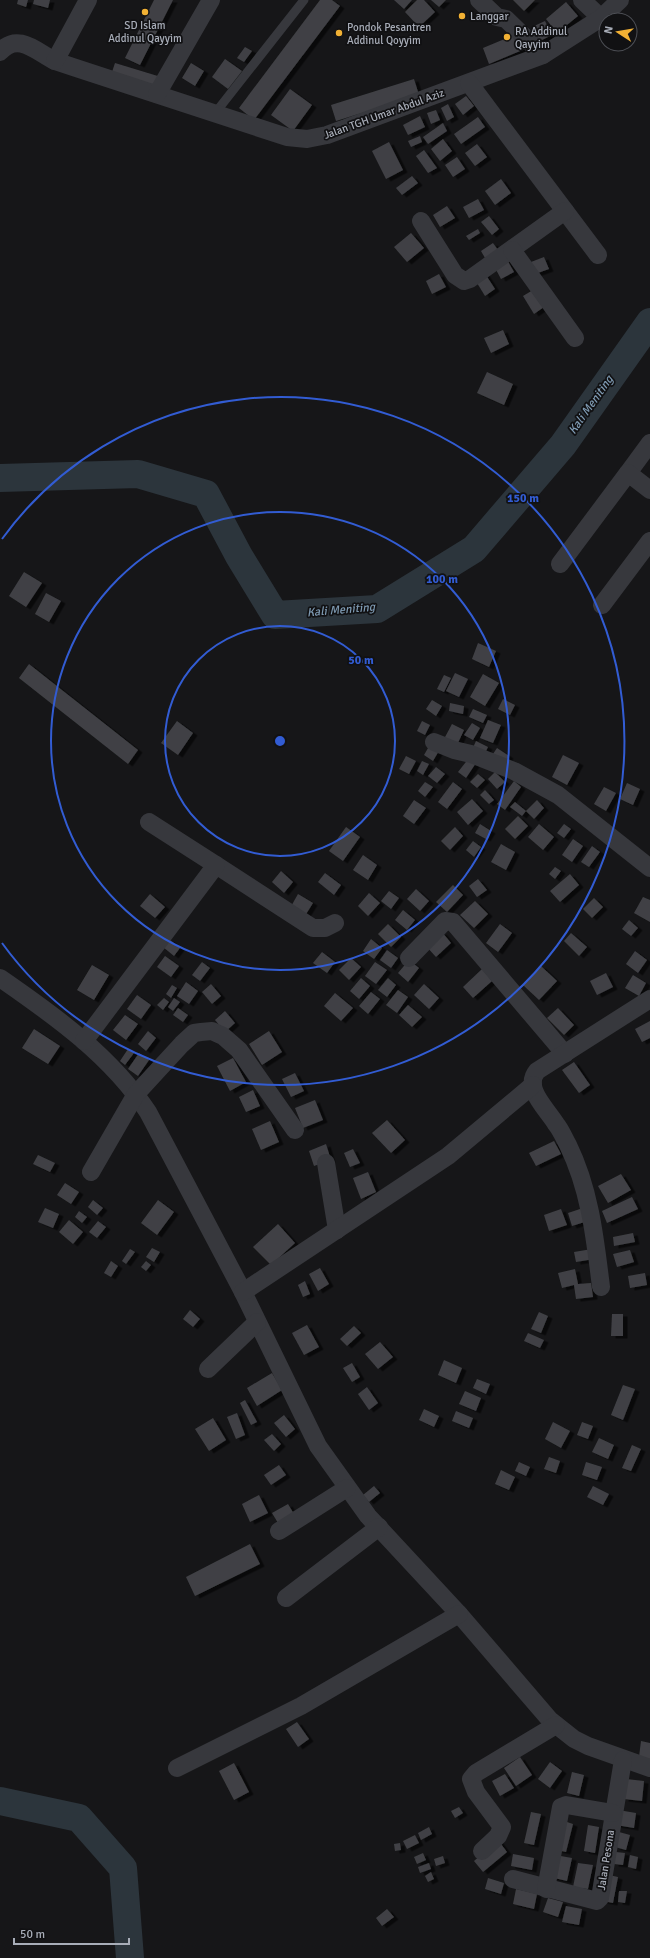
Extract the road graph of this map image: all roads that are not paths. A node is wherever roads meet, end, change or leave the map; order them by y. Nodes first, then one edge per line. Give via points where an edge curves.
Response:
1 (88, 0) edge
2 (211, 0) edge
3 (304, 0) edge
4 (479, 0) edge
5 (582, 0) edge
6 (620, 0) edge
7 (607, 12) edge
8 (598, 15) edge
9 (598, 20) edge
10 (0, 52) edge
11 (543, 55) junction
12 (55, 61) junction
13 (469, 83) junction
14 (157, 94) junction
15 (216, 112) junction
16 (565, 211) junction
17 (421, 221) dead end
18 (512, 250) junction
19 (598, 255) dead end
20 (575, 338) dead end
21 (650, 443) edge
22 (628, 473) junction
23 (650, 490) edge
24 (650, 541) edge
25 (560, 564) dead end
26 (602, 605) dead end
27 (434, 742) dead end
28 (149, 822) dead end
29 (216, 865) junction
30 (650, 868) edge
31 (335, 922) dead end
32 (409, 958) dead end
33 (0, 978) edge
34 (650, 999) edge
35 (84, 1041) junction
36 (565, 1054) junction
37 (533, 1085) junction
38 (136, 1094) junction
39 (294, 1130) dead end
40 (326, 1163) dead end
41 (91, 1172) dead end
42 (337, 1230) junction
43 (601, 1287) dead end
44 (242, 1292) junction
45 (257, 1322) junction
46 (208, 1369) dead end
47 (347, 1488) junction
48 (379, 1527) junction
49 (279, 1531) dead end
50 (286, 1598) dead end
51 (459, 1614) junction
52 (556, 1725) junction
53 (623, 1760) junction
54 (177, 1768) dead end
55 (650, 1768) edge
56 (613, 1813) junction
57 (482, 1851) dead end
58 (513, 1879) dead end
59 (546, 1888) junction

1 - 12 street
2 - 14 street
3 - 15 lane
4 - 11 street via 496,17 506,19
5 - 8 street
6 - 7 street, Jalan TGH Umar Abdul Aziz
9 - 11 street, Jalan TGH Umar Abdul Aziz
10 - 12 street, Jalan TGH Umar Abdul Aziz via 9,44 20,42
11 - 13 street, Jalan TGH Umar Abdul Aziz
12 - 14 street, Jalan TGH Umar Abdul Aziz
13 - 15 street, Jalan TGH Umar Abdul Aziz via 317,138 287,137
13 - 16 street
14 - 15 street, Jalan TGH Umar Abdul Aziz
16 - 18 street
16 - 19 street
17 - 18 street via 455,275 464,281
18 - 20 street
21 - 22 street
22 - 23 street
22 - 25 street
24 - 26 street
27 - 30 street via 514,771 558,795
28 - 29 street
29 - 31 street via 313,928 325,928
29 - 35 street
32 - 36 street via 445,921 453,922
33 - 35 street
34 - 36 street
35 - 38 street via 111,1065
36 - 37 street via 537,1071
37 - 42 street via 448,1156
37 - 43 street via 536,1096 557,1125 578,1166 593,1222
38 - 39 street via 194,1033 212,1031 223,1036 239,1050
38 - 41 street
38 - 44 street via 148,1112
40 - 42 street
42 - 44 street
44 - 45 street
45 - 46 street
45 - 47 street via 318,1446
47 - 48 street
47 - 49 street
48 - 50 street
48 - 51 street
51 - 52 street via 539,1709
51 - 54 street via 300,1706
52 - 53 street via 588,1746
52 - 57 street via 476,1772 471,1779 476,1792 502,1827 498,1836
53 - 55 street
53 - 56 street, Jalan Pesona
56 - 59 street via 566,1805 561,1807
56 - 59 street, Jalan Pesona via 600,1898 597,1901
58 - 59 street, Jalan Pesona

